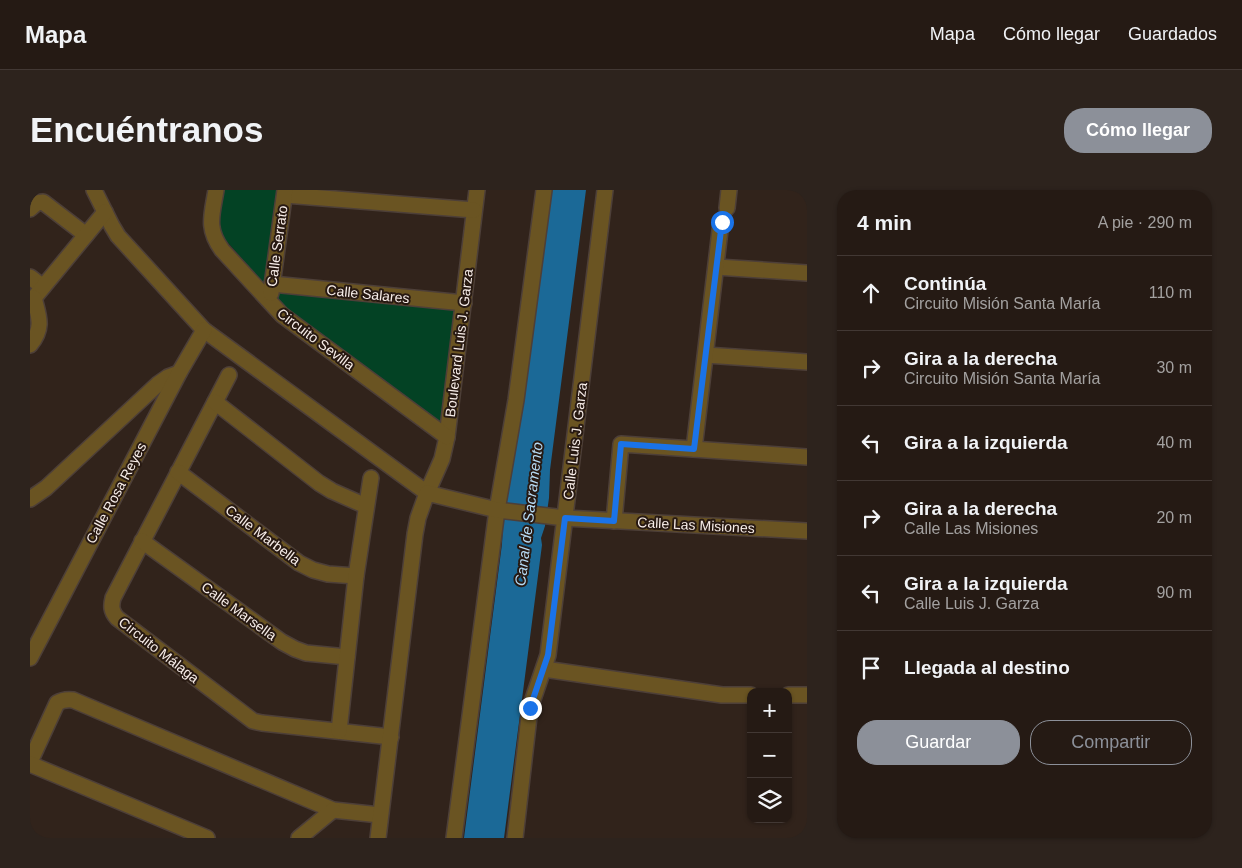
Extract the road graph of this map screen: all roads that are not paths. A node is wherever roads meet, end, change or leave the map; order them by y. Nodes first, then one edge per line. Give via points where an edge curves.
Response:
1 (94, 190) edge
2 (216, 190) edge
3 (477, 190) edge
4 (544, 190) edge
5 (605, 190) edge
6 (729, 190) edge
7 (285, 192) edge
8 (30, 209) edge
9 (474, 210) junction
10 (105, 212) junction
11 (86, 235) junction
12 (717, 268) junction
13 (807, 273) edge
14 (30, 277) edge
15 (272, 284) junction
16 (36, 295) edge
17 (269, 302) junction
18 (464, 303) junction
19 (204, 330) junction
20 (30, 344) edge
21 (706, 356) junction
22 (807, 362) edge
23 (179, 372) junction
24 (229, 375) dead end
25 (215, 402) junction
26 (448, 437) junction
27 (694, 449) junction
28 (807, 456) edge
29 (178, 472) junction
30 (371, 478) dead end
31 (427, 493) junction
32 (30, 499) edge
33 (366, 506) junction
34 (500, 511) junction
35 (560, 518) junction
36 (614, 521) junction
37 (807, 532) edge
38 (142, 541) junction
39 (356, 576) junction
40 (347, 657) junction
41 (30, 658) edge
42 (544, 669) junction
43 (747, 695) edge
44 (792, 695) edge
45 (807, 695) edge
46 (339, 731) junction
47 (391, 737) junction
48 (30, 763) edge
49 (333, 810) junction
50 (380, 815) junction
51 (207, 838) edge
52 (299, 838) edge
53 (378, 838) edge
54 (454, 838) edge
55 (515, 838) edge

1 - 10 street
2 - 17 street, Circuito Sevilla via 211,219 215,240
3 - 9 street, Boulevard Luis J. Garza
4 - 34 street
5 - 35 street, Calle Luis J. Garza
6 - 12 street
7 - 9 street
7 - 15 street, Calle Serrato
8 - 11 street via 43,202
9 - 18 street, Boulevard Luis J. Garza
10 - 11 street
10 - 19 street via 118,236
11 - 16 street
12 - 13 street
12 - 21 street
14 - 16 street
15 - 17 street, Calle Serrato
15 - 18 street, Calle Salares
16 - 20 street via 40,321
17 - 26 street, Circuito Sevilla via 282,315
18 - 26 street, Boulevard Luis J. Garza
19 - 23 street, Calle Rosa Reyes
19 - 31 street
21 - 22 street
21 - 27 street
23 - 32 street via 158,384 46,488
23 - 41 street, Calle Rosa Reyes
24 - 25 street, Circuito Málaga
25 - 29 street, Circuito Málaga
25 - 33 street via 319,483
26 - 31 street, Boulevard Luis J. Garza
27 - 28 street
27 - 36 street via 621,444
29 - 38 street, Circuito Málaga
29 - 39 street, Calle Marbella via 299,563 320,572
30 - 33 street
31 - 34 street, Calle Las Misiones
31 - 47 street via 415,534
33 - 39 street
34 - 35 street, Calle Las Misiones
34 - 54 street
35 - 36 street, Calle Las Misiones
35 - 42 street, Calle Luis J. Garza via 548,655
36 - 37 street, Calle Las Misiones
38 - 40 street, Calle Marsella via 294,649
38 - 46 street, Circuito Málaga via 113,598 116,618 253,721
39 - 40 street
40 - 46 street
42 - 43 street via 722,695
42 - 55 street, Calle Luis J. Garza via 530,708
44 - 45 street
46 - 47 street, Circuito Málaga
47 - 50 street
48 - 49 street via 57,703 68,699
48 - 51 street
49 - 50 street
49 - 52 street
50 - 53 street

